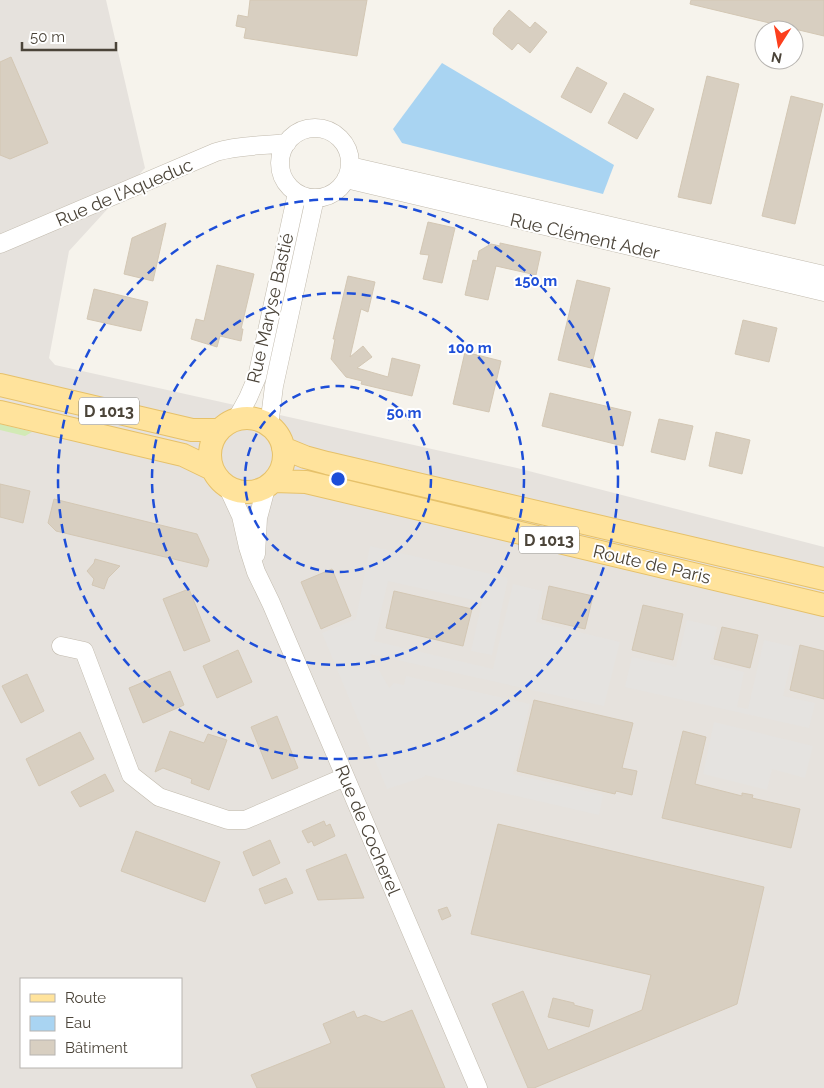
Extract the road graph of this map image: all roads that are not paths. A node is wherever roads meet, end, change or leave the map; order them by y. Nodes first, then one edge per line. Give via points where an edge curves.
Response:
1 (287, 143) junction
2 (249, 148) junction
3 (281, 168) junction
4 (348, 172) junction
5 (297, 193) junction
6 (315, 198) junction
7 (0, 244) edge
8 (824, 275) edge
9 (824, 292) edge
10 (0, 385) edge
11 (0, 412) edge
12 (227, 425) junction
13 (270, 426) junction
14 (283, 448) junction
15 (212, 469) junction
16 (270, 484) junction
17 (228, 488) junction
18 (256, 572) junction
19 (824, 580) edge
20 (824, 604) edge
21 (61, 646) dead end
22 (345, 777) junction
23 (478, 1088) edge

1 - 2 street, Rue de l'Aqueduc
1 - 3 street
1 - 4 street via 305,130 328,131 344,143 349,154
2 - 3 street
2 - 7 street, Rue de l'Aqueduc via 234,147 216,152
3 - 5 street via 289,186
4 - 6 street via 341,187 324,197
4 - 8 street, Rue Clément Ader
4 - 9 street, Rue Clément Ader
5 - 6 street
5 - 12 street, Rue Maryse Bastié via 257,377 248,398
6 - 13 street, Rue Maryse Bastié via 274,386
10 - 12 main road, D 1013 via 192,430
11 - 15 main road, D 1013 via 182,455
12 - 13 main road via 253,419
12 - 15 main road via 213,439 209,459
13 - 14 main road
14 - 16 main road via 281,471
14 - 19 main road, Route de Paris / D 1013 via 326,463
15 - 17 main road
16 - 17 main road via 257,492 247,493
16 - 18 street, Rue de Cocherel via 256,532
16 - 20 main road, Route de Paris / D 1013 via 309,483
17 - 18 street, Rue de Cocherel via 241,516
18 - 22 street, Rue de Cocherel
21 - 22 street via 84,651 131,775 159,797 228,820 245,820
22 - 23 street, Rue de Cocherel

